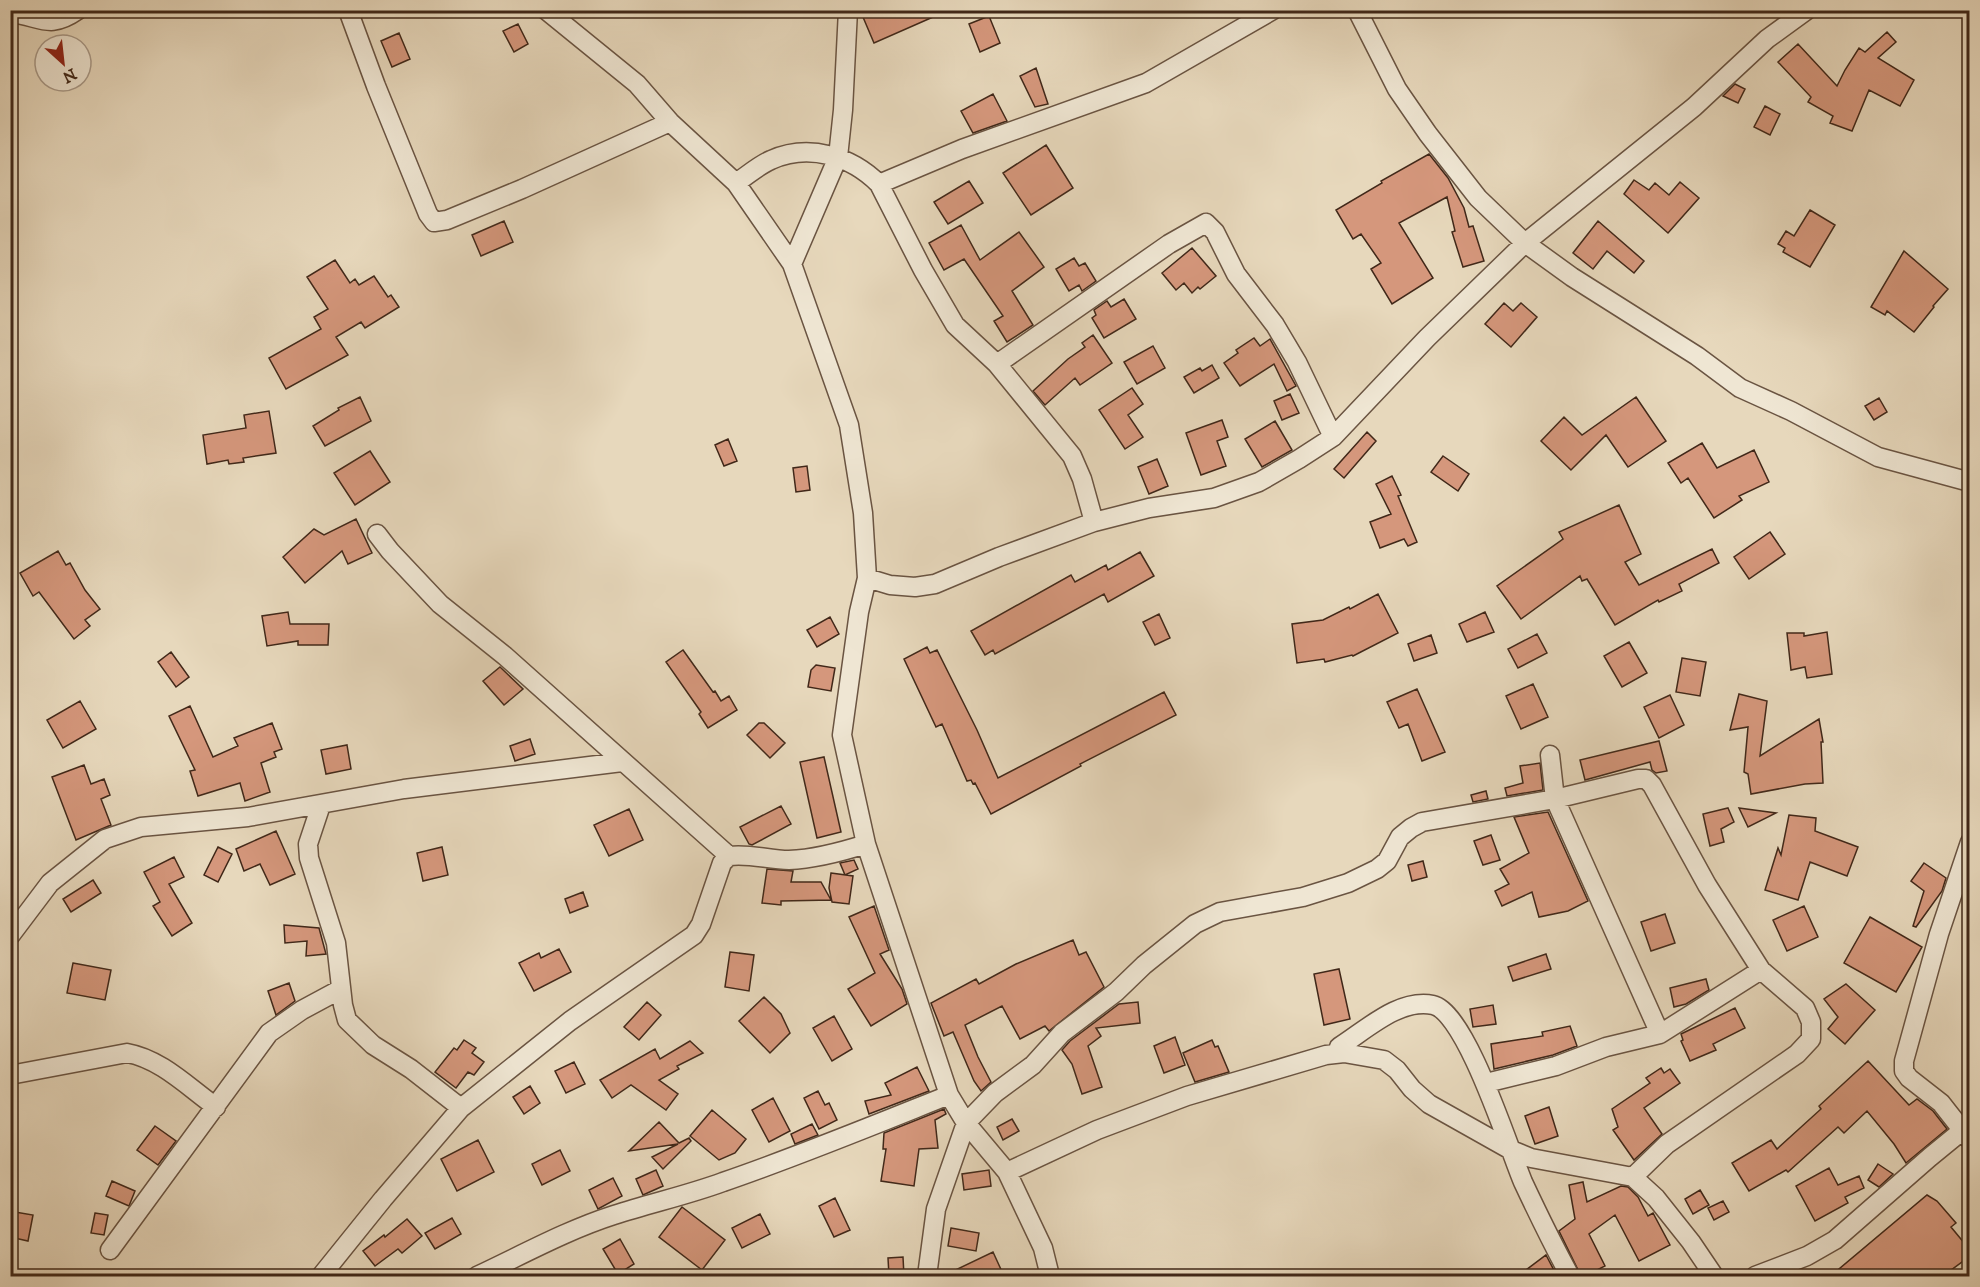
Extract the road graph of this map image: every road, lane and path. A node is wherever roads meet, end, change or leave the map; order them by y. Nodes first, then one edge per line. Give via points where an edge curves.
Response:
1 (78, 10) edge
2 (348, 10) edge
3 (546, 10) edge
4 (848, 10) edge
5 (1273, 10) edge
6 (1358, 10) edge
7 (1806, 10) edge
8 (10, 13) edge
9 (670, 122) junction
10 (838, 157) junction
11 (736, 183) junction
12 (879, 184) junction
13 (1525, 243) junction
14 (792, 264) junction
15 (997, 364) junction
16 (1333, 437) junction
17 (1970, 482) edge
18 (1094, 522) junction
19 (377, 534) dead end
20 (867, 578) junction
21 (1550, 755) dead end
22 (622, 762) junction
23 (1555, 799) junction
24 (321, 805) junction
25 (1970, 842) edge
26 (866, 844) junction
27 (729, 856) junction
28 (10, 936) edge
29 (1761, 970) junction
30 (341, 989) junction
31 (1660, 1034) junction
32 (1339, 1047) dead end
33 (10, 1075) edge
34 (1486, 1083) junction
35 (949, 1095) junction
36 (216, 1107) junction
37 (461, 1108) junction
38 (966, 1123) junction
39 (1966, 1135) edge
40 (1509, 1149) junction
41 (1007, 1172) junction
42 (1633, 1177) junction
43 (110, 1250) dead end
44 (321, 1276) edge
45 (477, 1276) edge
46 (927, 1276) edge
47 (1050, 1276) edge
48 (1570, 1276) edge
49 (1714, 1276) edge
50 (1755, 1276) edge

1 - 8 street via 56,22
2 - 9 street via 400,146 435,222 522,189
3 - 9 street via 637,84
4 - 10 street
5 - 12 street via 1146,83 962,149
6 - 13 street via 1397,89 1428,134 1478,198
7 - 13 street via 1767,39 1695,106
9 - 11 street
10 - 11 street via 812,151 774,158
10 - 12 street
10 - 14 street
11 - 14 street
12 - 15 street via 955,325
13 - 16 street
13 - 17 street via 1740,388 1878,457
14 - 20 street via 849,425 863,513
15 - 16 street via 1169,244 1206,223 1215,232 1236,274 1292,353
15 - 18 street via 1072,456
16 - 18 street via 1259,482 1214,498
18 - 20 street via 935,584 890,585
19 - 22 street via 440,604
20 - 26 street via 842,735
21 - 23 street
22 - 24 street via 404,789
22 - 27 street
23 - 29 street via 1646,779
23 - 31 street
23 - 38 street via 1422,822 1400,837 1387,861 1348,883 1303,897 1220,912 1195,924 1062,1033 1033,1065 995,1093
24 - 28 street via 248,817 141,827 105,840 50,883
24 - 30 street via 308,844 336,943
25 - 39 street via 1939,934 1904,1061 1909,1078 1941,1103
26 - 27 street via 819,857 787,860
26 - 35 street
27 - 37 street via 722,863 694,935 570,1021
29 - 31 street
29 - 42 street via 1805,1008 1811,1022 1811,1039 1797,1054 1667,1144
30 - 36 street via 269,1033
30 - 37 street via 348,1020 373,1045
31 - 34 street
32 - 34 street via 1391,1013 1415,1004 1432,1005 1450,1017
33 - 36 street via 126,1053 155,1063
34 - 40 street
35 - 38 street
35 - 45 street via 751,1173 613,1215
36 - 43 street
37 - 44 street
38 - 41 street
38 - 46 street via 936,1209
39 - 50 street via 1930,1157 1835,1240 1807,1256
40 - 41 street via 1430,1104 1384,1060 1344,1053 1187,1096 1096,1130
40 - 42 street via 1531,1158
40 - 48 street
41 - 47 street via 1043,1248
42 - 49 street via 1656,1198

